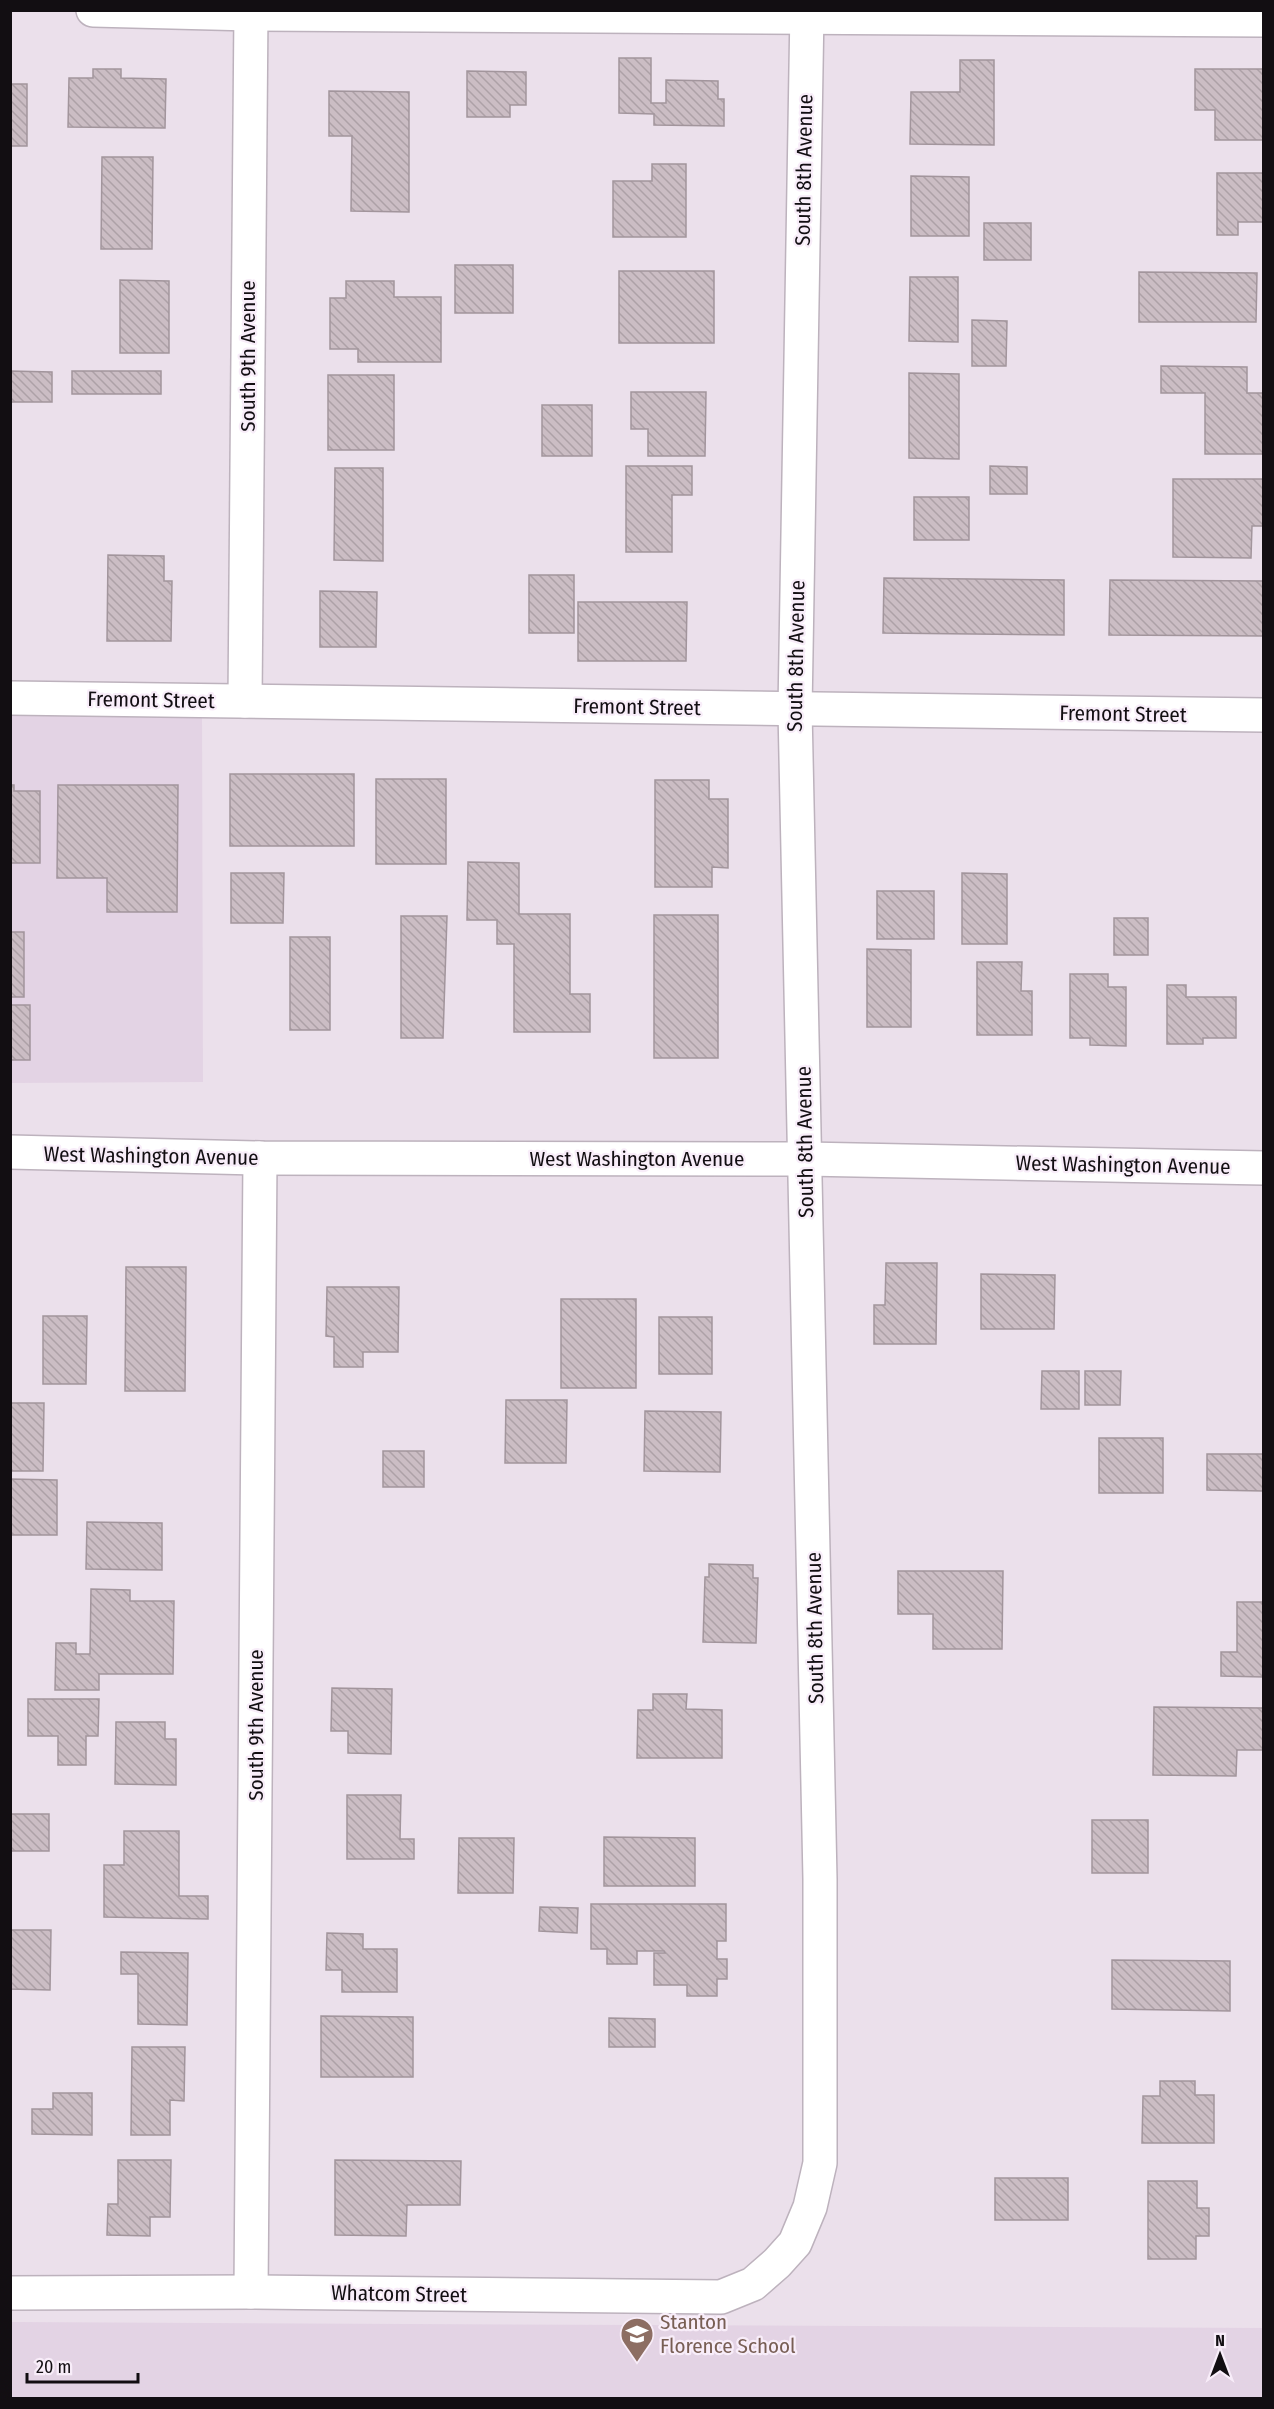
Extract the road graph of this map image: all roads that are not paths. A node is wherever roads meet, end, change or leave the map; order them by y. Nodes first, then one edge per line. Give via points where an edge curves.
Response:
1 (93, 10) edge
2 (251, 12) edge
3 (807, 14) edge
4 (1263, 20) edge
5 (10, 698) edge
6 (246, 701) junction
7 (795, 710) junction
8 (1263, 715) edge
9 (10, 1152) edge
10 (260, 1158) junction
11 (806, 1159) junction
12 (1263, 1168) edge
13 (777, 2263) joint
14 (251, 2292) junction
15 (10, 2293) edge

1 - 2 street
2 - 3 street
2 - 6 street, South 9th Avenue
3 - 4 street
3 - 7 street, South 8th Avenue
5 - 6 street, Fremont Street
6 - 7 street, Fremont Street
7 - 8 street, Fremont Street
7 - 11 street, South 8th Avenue
9 - 10 street, West Washington Avenue
10 - 11 street, West Washington Avenue
10 - 14 street, South 9th Avenue
11 - 12 street, West Washington Avenue
11 - 13 street, South 8th Avenue via 820,1867 820,2163 810,2207 795,2242
13 - 14 street, Whatcom Street via 753,2284 721,2297
14 - 15 street, Whatcom Street

